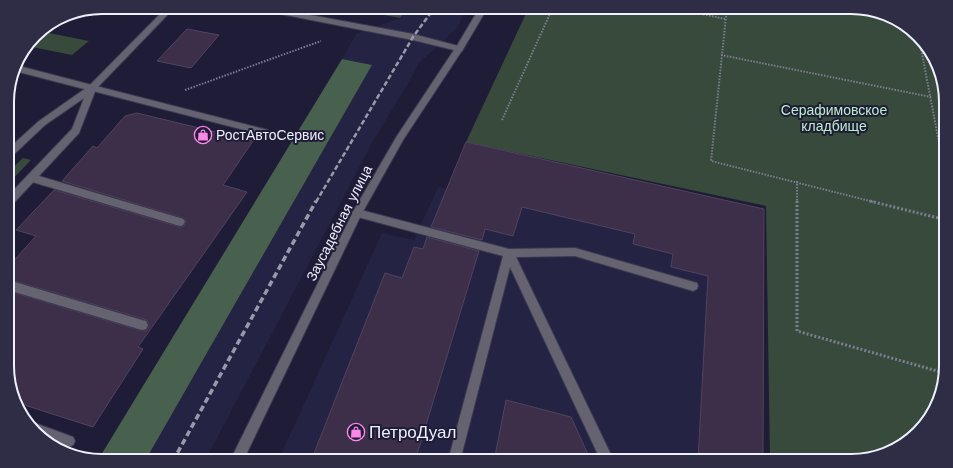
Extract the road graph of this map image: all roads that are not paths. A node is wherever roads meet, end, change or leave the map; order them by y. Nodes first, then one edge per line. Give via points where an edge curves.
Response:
1 (165, 14) edge
2 (292, 14) edge
3 (480, 14) edge
4 (459, 49) junction
5 (20, 69) edge
6 (92, 88) junction
7 (268, 133) dead end
8 (14, 149) edge
9 (32, 178) junction
10 (14, 198) edge
11 (357, 213) junction
12 (180, 222) dead end
13 (509, 253) junction
14 (693, 286) dead end
15 (14, 287) edge
16 (142, 325) dead end
17 (45, 432) edge
18 (69, 441) dead end
19 (239, 454) edge
20 (456, 454) edge
21 (605, 454) edge

1 - 6 street
2 - 4 street via 413,37
3 - 4 street, Заусадебная улица
4 - 11 street, Заусадебная улица via 400,138
5 - 6 street
6 - 7 street
6 - 8 street via 42,123
6 - 9 street via 76,131
9 - 10 street
9 - 12 street
11 - 13 street
11 - 19 street, Заусадебная улица
13 - 14 street via 575,252
13 - 20 street
13 - 21 street
15 - 16 street
17 - 18 street

